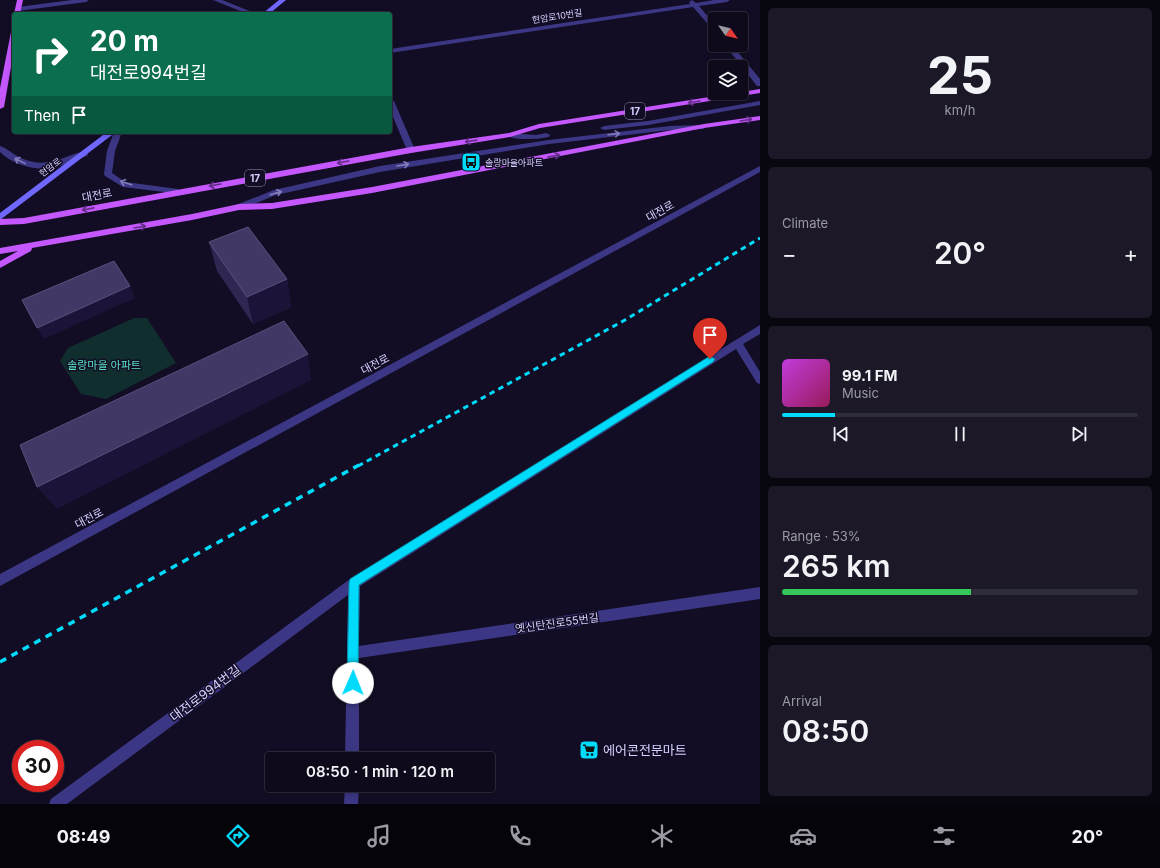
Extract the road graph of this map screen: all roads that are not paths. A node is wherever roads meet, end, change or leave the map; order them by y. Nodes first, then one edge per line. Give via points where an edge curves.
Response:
1 (20, 0) edge
2 (86, 0) edge
3 (216, 0) edge
4 (283, 0) edge
5 (680, 0) edge
6 (688, 0) edge
7 (727, 0) edge
8 (695, 5) junction
9 (18, 11) edge
10 (249, 12) edge
11 (268, 12) edge
12 (708, 21) edge
13 (12, 43) edge
14 (392, 51) edge
15 (734, 52) edge
16 (760, 84) edge
17 (760, 91) edge
18 (760, 103) edge
19 (392, 106) edge
20 (0, 107) edge
21 (760, 118) edge
22 (704, 126) junction
23 (109, 134) edge
24 (117, 134) edge
25 (510, 135) junction
26 (0, 148) edge
27 (411, 150) junction
28 (84, 154) junction
29 (760, 169) edge
30 (178, 192) junction
31 (239, 207) junction
32 (0, 217) edge
33 (0, 222) edge
34 (33, 246) junction
35 (0, 251) edge
36 (0, 265) edge
37 (760, 328) edge
38 (737, 343) junction
39 (760, 380) edge
40 (0, 580) edge
41 (354, 583) junction
42 (760, 593) edge
43 (353, 653) junction
44 (352, 752) edge
45 (352, 792) edge
46 (56, 804) edge
47 (351, 804) edge

1 - 9 main road
2 - 9 street
3 - 10 street
4 - 11 main road
5 - 8 street
6 - 8 street
7 - 8 street, 현암로10번길
8 - 12 street
8 - 14 street, 현암로10번길
13 - 20 main road
15 - 16 street
17 -> 25 main road, 대전로 / 17 via 538,126
18 - 25 street via 640,124 536,137
19 - 27 street
22 -> 21 main road
31 -> 22 main road via 272,206 372,190
31 -> 22 street via 274,193 387,168 549,142
23 - 28 main road, 현암로
30 -> 24 street via 123,184 108,174 111,151
25 -> 27 main road, 대전로 / 17
28 -> 26 street via 53,165 25,164
27 -> 30 main road, 대전로 / 17
28 - 32 main road, 현암로
29 - 40 street, 대전로
30 -> 33 main road, 대전로 / 17 via 24,221
34 -> 31 main road
34 - 35 main road
34 - 36 main road
37 - 38 street, 대전로994번길
38 - 39 street
38 - 41 street, 대전로994번길
41 - 43 street
41 - 46 street, 대전로994번길
42 - 43 street, 옛신탄진로55번길
43 - 44 street
45 - 47 street

